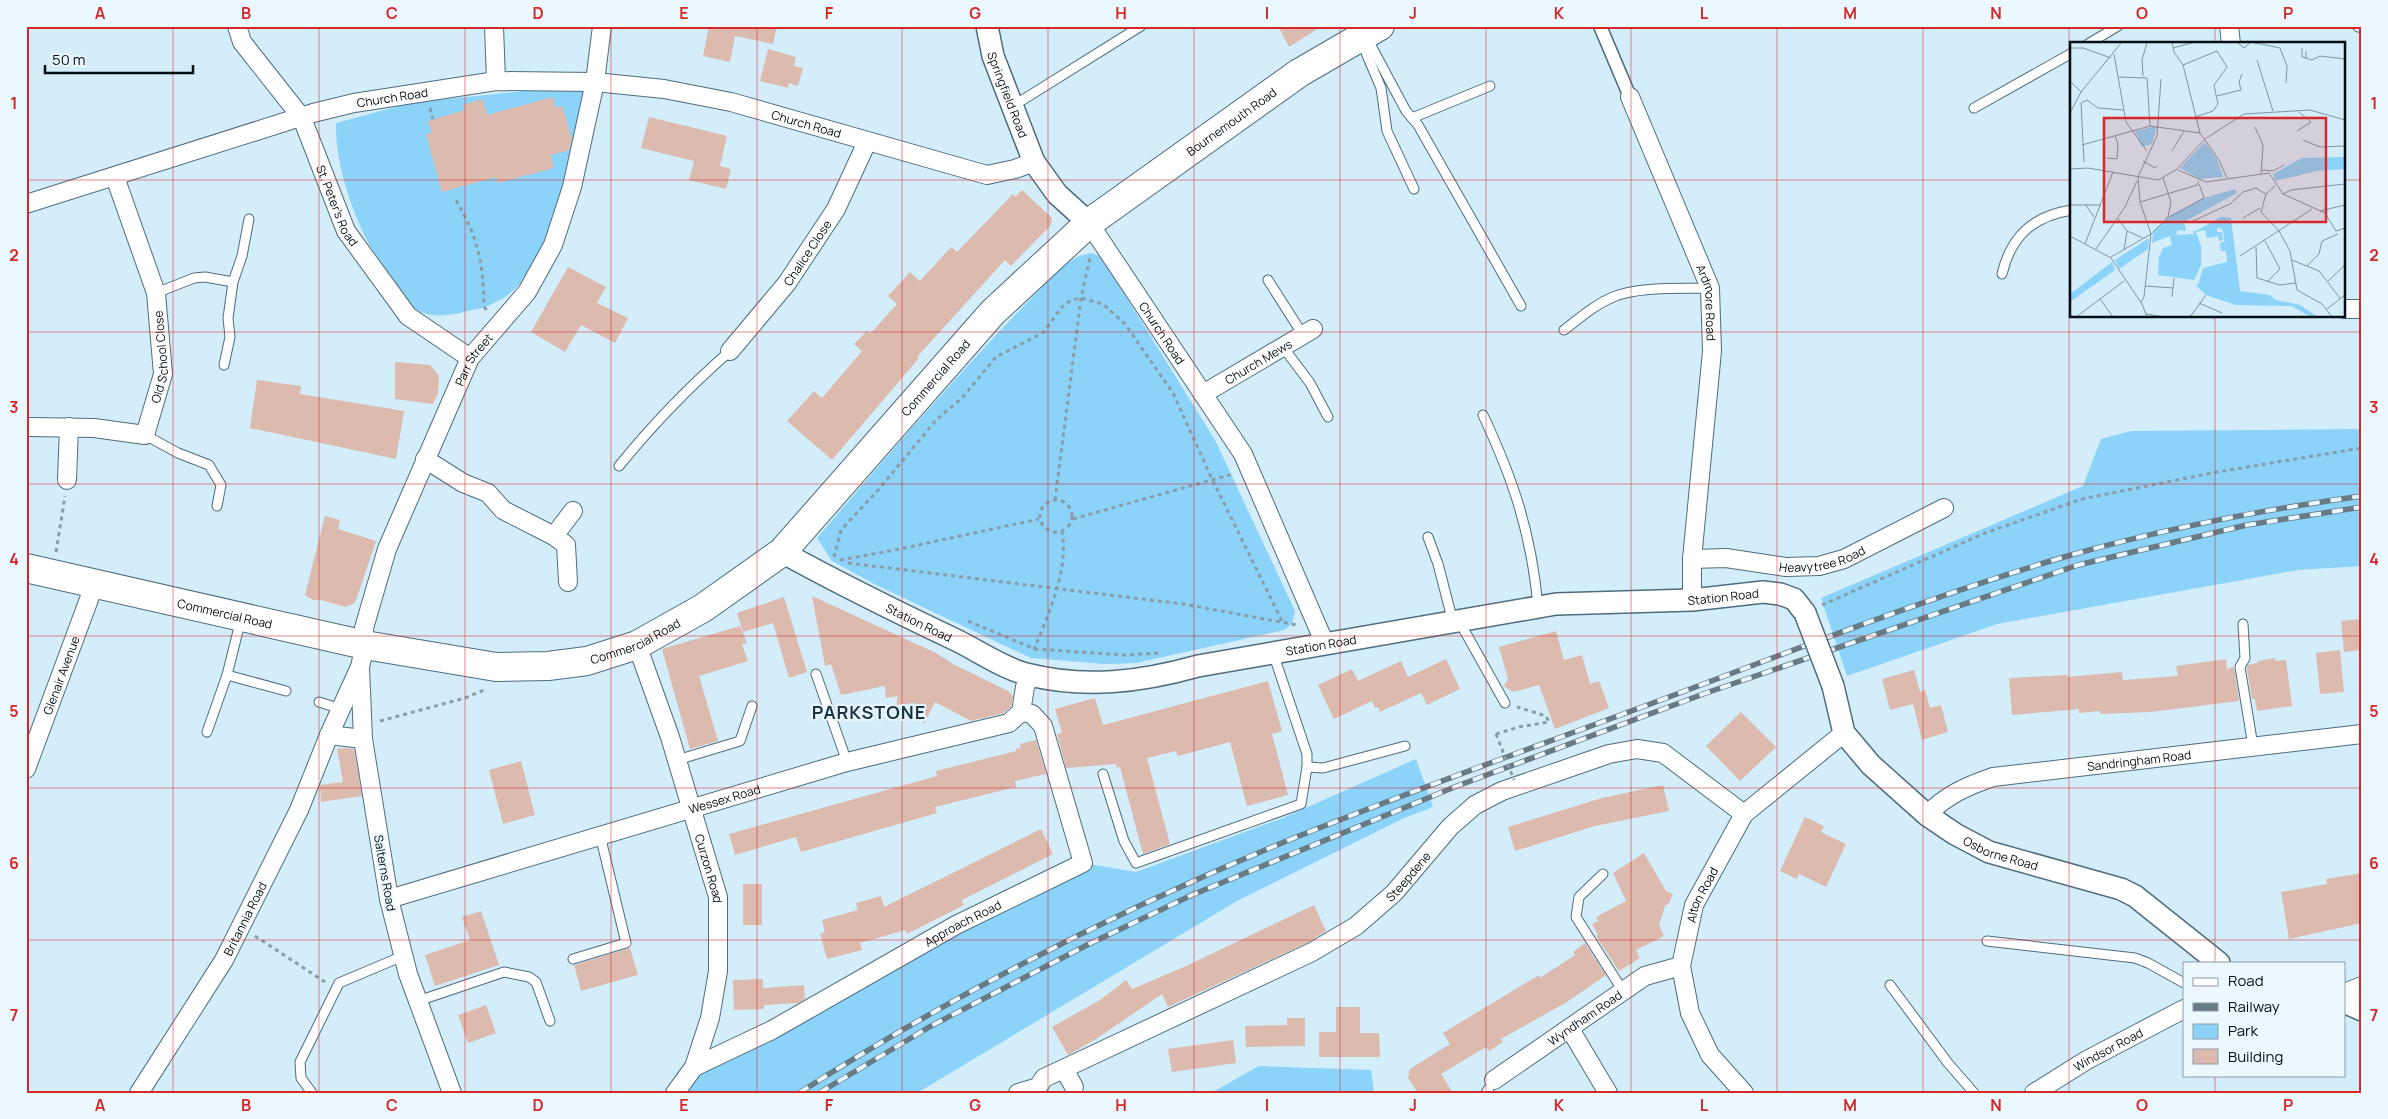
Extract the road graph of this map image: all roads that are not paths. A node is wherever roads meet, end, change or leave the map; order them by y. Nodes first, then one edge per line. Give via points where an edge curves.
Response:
1 (237, 26) edge
2 (494, 26) edge
3 (602, 26) edge
4 (987, 26) edge
5 (1141, 26) edge
6 (1600, 26) edge
7 (2118, 26) edge
8 (2229, 26) edge
9 (1369, 33) edge
10 (2091, 42) edge
11 (2231, 42) edge
12 (2070, 53) edge
13 (496, 81) junction
14 (595, 82) junction
15 (1490, 86) dead end
16 (1630, 97) joint
17 (1012, 106) junction
18 (1974, 108) dead end
19 (302, 118) junction
20 (1412, 118) junction
21 (867, 142) junction
22 (1034, 162) junction
23 (115, 176) junction
24 (1414, 189) dead end
25 (26, 204) edge
26 (2070, 210) edge
27 (249, 219) dead end
28 (1089, 223) junction
29 (2002, 274) dead end
30 (1268, 280) dead end
31 (233, 282) junction
32 (1710, 288) junction
33 (156, 293) junction
34 (1521, 306) dead end
35 (2362, 309) edge
36 (2346, 310) edge
37 (1564, 330) dead end
38 (1308, 332) joint
39 (1283, 347) junction
40 (730, 351) joint
41 (470, 358) junction
42 (224, 365) dead end
43 (1203, 394) junction
44 (1483, 415) dead end
45 (1328, 417) dead end
46 (28, 428) edge
47 (68, 428) junction
48 (145, 435) junction
49 (425, 460) junction
50 (619, 466) dead end
51 (68, 480) road end
52 (217, 506) dead end
53 (1944, 508) dead end
54 (574, 511) dead end
55 (554, 536) junction
56 (1428, 537) dead end
57 (782, 552) junction
58 (1692, 559) junction
59 (26, 568) edge
60 (568, 582) dead end
61 (95, 583) junction
62 (1692, 600) junction
63 (1538, 606) junction
64 (242, 616) junction
65 (1456, 622) junction
66 (2243, 624) dead end
67 (1322, 637) junction
68 (637, 645) junction
69 (1272, 653) junction
70 (362, 656) junction
71 (816, 674) dead end
72 (1027, 674) junction
73 (227, 675) junction
74 (1833, 686) joint
75 (286, 691) dead end
76 (319, 702) dead end
77 (1506, 703) road end
78 (752, 706) dead end
79 (341, 709) junction
80 (1021, 712) junction
81 (207, 732) dead end
82 (363, 733) junction
83 (1844, 734) junction
84 (2362, 734) edge
85 (329, 735) junction
86 (1405, 746) dead end
87 (2253, 746) junction
88 (677, 760) junction
89 (847, 762) junction
90 (1308, 767) junction
91 (26, 769) edge
92 (1103, 774) dead end
93 (692, 807) junction
94 (1744, 814) junction
95 (1926, 816) junction
96 (600, 835) junction
97 (1603, 874) dead end
98 (389, 899) junction
99 (1987, 941) dead end
100 (404, 956) junction
101 (573, 959) dead end
102 (2218, 962) edge
103 (1681, 966) junction
104 (2183, 983) edge
105 (1890, 985) dead end
106 (2362, 986) edge
107 (1623, 991) junction
108 (2346, 992) edge
109 (418, 1001) junction
110 (2346, 1003) edge
111 (2183, 1010) edge
112 (2362, 1010) edge
113 (550, 1021) dead end
114 (1570, 1029) junction
115 (694, 1067) junction
116 (1064, 1069) junction
117 (1490, 1086) edge
118 (1074, 1087) dead end
119 (146, 1089) edge
120 (312, 1093) edge
121 (452, 1093) edge
122 (676, 1093) edge
123 (1018, 1093) edge
124 (1608, 1093) edge
125 (1744, 1093) edge
126 (1974, 1093) edge
127 (2034, 1093) edge

1 - 19 street, St. Peter's Road via 242,42
2 - 13 street
3 - 14 street, Parr Street
4 - 17 street, Springfield Road via 993,56
5 - 17 lane
6 - 16 street, Ardmore Road
7 - 10 lane
8 - 11 street
9 - 20 lane
9 - 24 lane via 1387,131
9 - 28 highway, Bournemouth Road via 1299,73
12 - 18 lane
13 - 14 street, Church Road
13 - 19 street, Church Road via 354,103
14 - 21 street, Church Road via 664,89 732,102
14 - 41 street, Parr Street via 572,187 553,245 527,292
15 - 20 lane
16 - 32 street, Ardmore Road
17 - 22 street, Springfield Road
19 - 23 street, Church Road
19 - 41 street, St. Peter's Road via 346,230 408,316
20 - 34 lane
21 - 22 street, Church Road via 987,174
21 - 40 street, Chalice Close via 836,210 787,283
22 - 28 street, Church Road via 1057,194
23 - 25 street, Church Road
23 - 33 street, Old School Close
26 - 29 lane via 2056,212 2019,235 2006,257
27 - 31 lane
28 - 43 street, Church Road
28 - 57 highway, Commercial Road via 993,312
30 - 38 lane
31 - 33 lane via 194,278
31 - 42 lane via 228,318 230,337
32 - 37 lane via 1648,290 1615,296
32 - 58 street, Ardmore Road via 1712,351
33 - 48 street, Old School Close via 163,374
35 - 36 street
38 - 39 street, Church Mews
39 - 43 street, Church Mews
39 - 45 lane via 1310,383
40 - 50 lane via 654,424
41 - 49 street, Parr Street
43 - 67 street, Church Road via 1243,454
44 - 63 lane via 1506,464 1524,516
46 - 47 street
47 - 48 street
47 - 51 street
48 - 52 lane via 209,465 220,485
49 - 55 street via 463,483 488,493 503,510
49 - 70 street, Parr Street via 386,549 364,628
53 - 58 street, Heavytree Road via 1844,559 1819,566 1786,568 1726,558
54 - 55 street
55 - 60 street via 566,545
56 - 65 lane
57 - 68 highway, Commercial Road via 703,608
57 - 72 street, Station Road
58 - 62 street, Ardmore Road
59 - 61 highway, Commercial Road
61 - 64 highway, Commercial Road
61 - 91 street, Glenair Avenue
62 - 63 street, Station Road
62 - 74 street, Station Road, bridge via 1763,592 1794,599 1805,613
63 - 65 street, Station Road
64 - 70 highway, Commercial Road
64 - 73 lane
65 - 67 street, Station Road
65 - 77 lane
66 - 87 lane via 2245,658 2240,667
67 - 69 street, Station Road
68 - 70 highway, Commercial Road via 587,661 548,666 496,667
68 - 88 street, Curzon Road
69 - 72 street, Station Road via 1124,682 1098,683
69 - 90 lane via 1307,754
70 - 79 street, Britannia Road
70 - 82 street, Salterns Road
71 - 89 lane
72 - 80 street
73 - 75 lane
73 - 81 lane
74 - 83 street, Osborne Road
76 - 79 lane
78 - 88 lane via 740,741
79 - 85 street, Britannia Road
80 - 89 street, Wessex Road via 1008,723
80 - 115 street, Approach Road via 1032,714 1043,726 1083,863 956,926 772,1030
82 - 85 street
82 - 98 street, Salterns Road
83 - 94 street, Alton Road
83 - 95 street, Osborne Road via 1871,765
84 - 87 street, Sandringham Road
85 - 119 street, Britannia Road via 299,810 224,960
86 - 90 lane via 1323,768
87 - 95 street, Sandringham Road via 1993,777 1945,798
88 - 93 street, Curzon Road
89 - 93 street, Wessex Road
90 - 92 lane via 1301,804 1136,863 1124,842
93 - 96 street, Wessex Road
93 - 115 street, Curzon Road via 718,897 720,926 718,971 710,1018
94 - 103 street, Alton Road via 1694,905
94 - 116 street, Steepdene via 1663,753 1637,749 1608,754 1502,791 1474,805 1450,827 1394,892 1356,926 1312,952
95 - 102 street, Osborne Road via 1989,852 2135,896
96 - 98 street, Wessex Road
96 - 101 lane via 626,943
97 - 107 lane via 1579,897 1576,917
98 - 100 street, Salterns Road
99 - 104 lane via 2134,958 2155,966
100 - 109 street, Salterns Road
100 - 120 lane via 339,984 300,1062 301,1078
103 - 107 street, Wyndham Road via 1645,976
103 - 125 street, Alton Road via 1690,1013 1710,1055
105 - 126 lane via 1948,1064
106 - 108 street
107 - 114 street, Wyndham Road
109 - 113 lane via 504,972 518,973 536,982
109 - 121 street, Salterns Road
110 - 112 street
111 - 127 street, Windsor Road via 2087,1060
114 - 117 street, Wyndham Road
114 - 124 street
115 - 122 street, Curzon Road
116 - 118 street
116 - 123 street, Steepdene via 1044,1078 1038,1087

